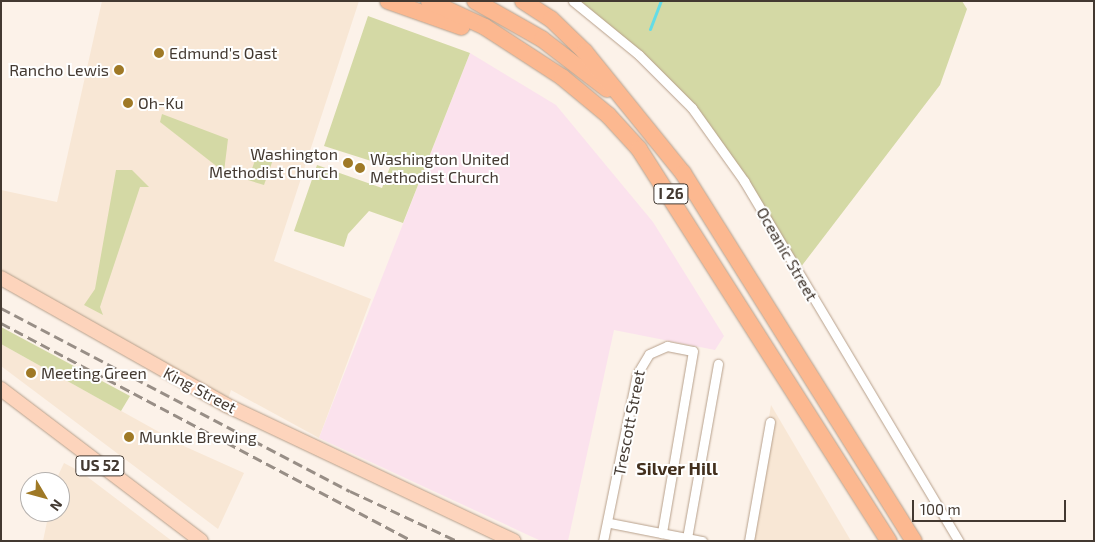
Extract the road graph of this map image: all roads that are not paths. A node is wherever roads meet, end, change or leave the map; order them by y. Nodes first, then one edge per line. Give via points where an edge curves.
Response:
1 (388, 1) edge
2 (429, 1) edge
3 (475, 1) edge
4 (524, 1) edge
5 (573, 1) edge
6 (562, 77) junction
7 (640, 119) junction
8 (1, 278) edge
9 (718, 364) dead end
10 (1, 390) edge
11 (770, 422) dead end
12 (610, 523) junction
13 (662, 533) junction
14 (687, 538) junction
15 (201, 541) edge
16 (514, 541) edge
17 (603, 541) edge
18 (702, 541) edge
19 (749, 541) edge
20 (889, 541) edge
21 (914, 541) edge
22 (960, 541) edge

1 - 6 highway via 461,27
2 - 6 highway, I 26 via 485,27
3 - 7 highway, I 26 via 542,39
4 - 7 highway via 551,19 585,52
5 - 22 street, Oceanic Street via 639,55 692,108 744,180
6 - 20 highway, I 26 via 608,115 639,149
7 - 21 highway, I 26 via 683,173 758,286
8 - 16 main road, King Street via 226,405
9 - 14 street
10 - 15 main road, US 52
11 - 19 street
12 - 13 street
12 - 13 street, Trescott Street via 640,366 660,347 693,351
12 - 17 street, Trescott Street
13 - 14 street
14 - 18 street

